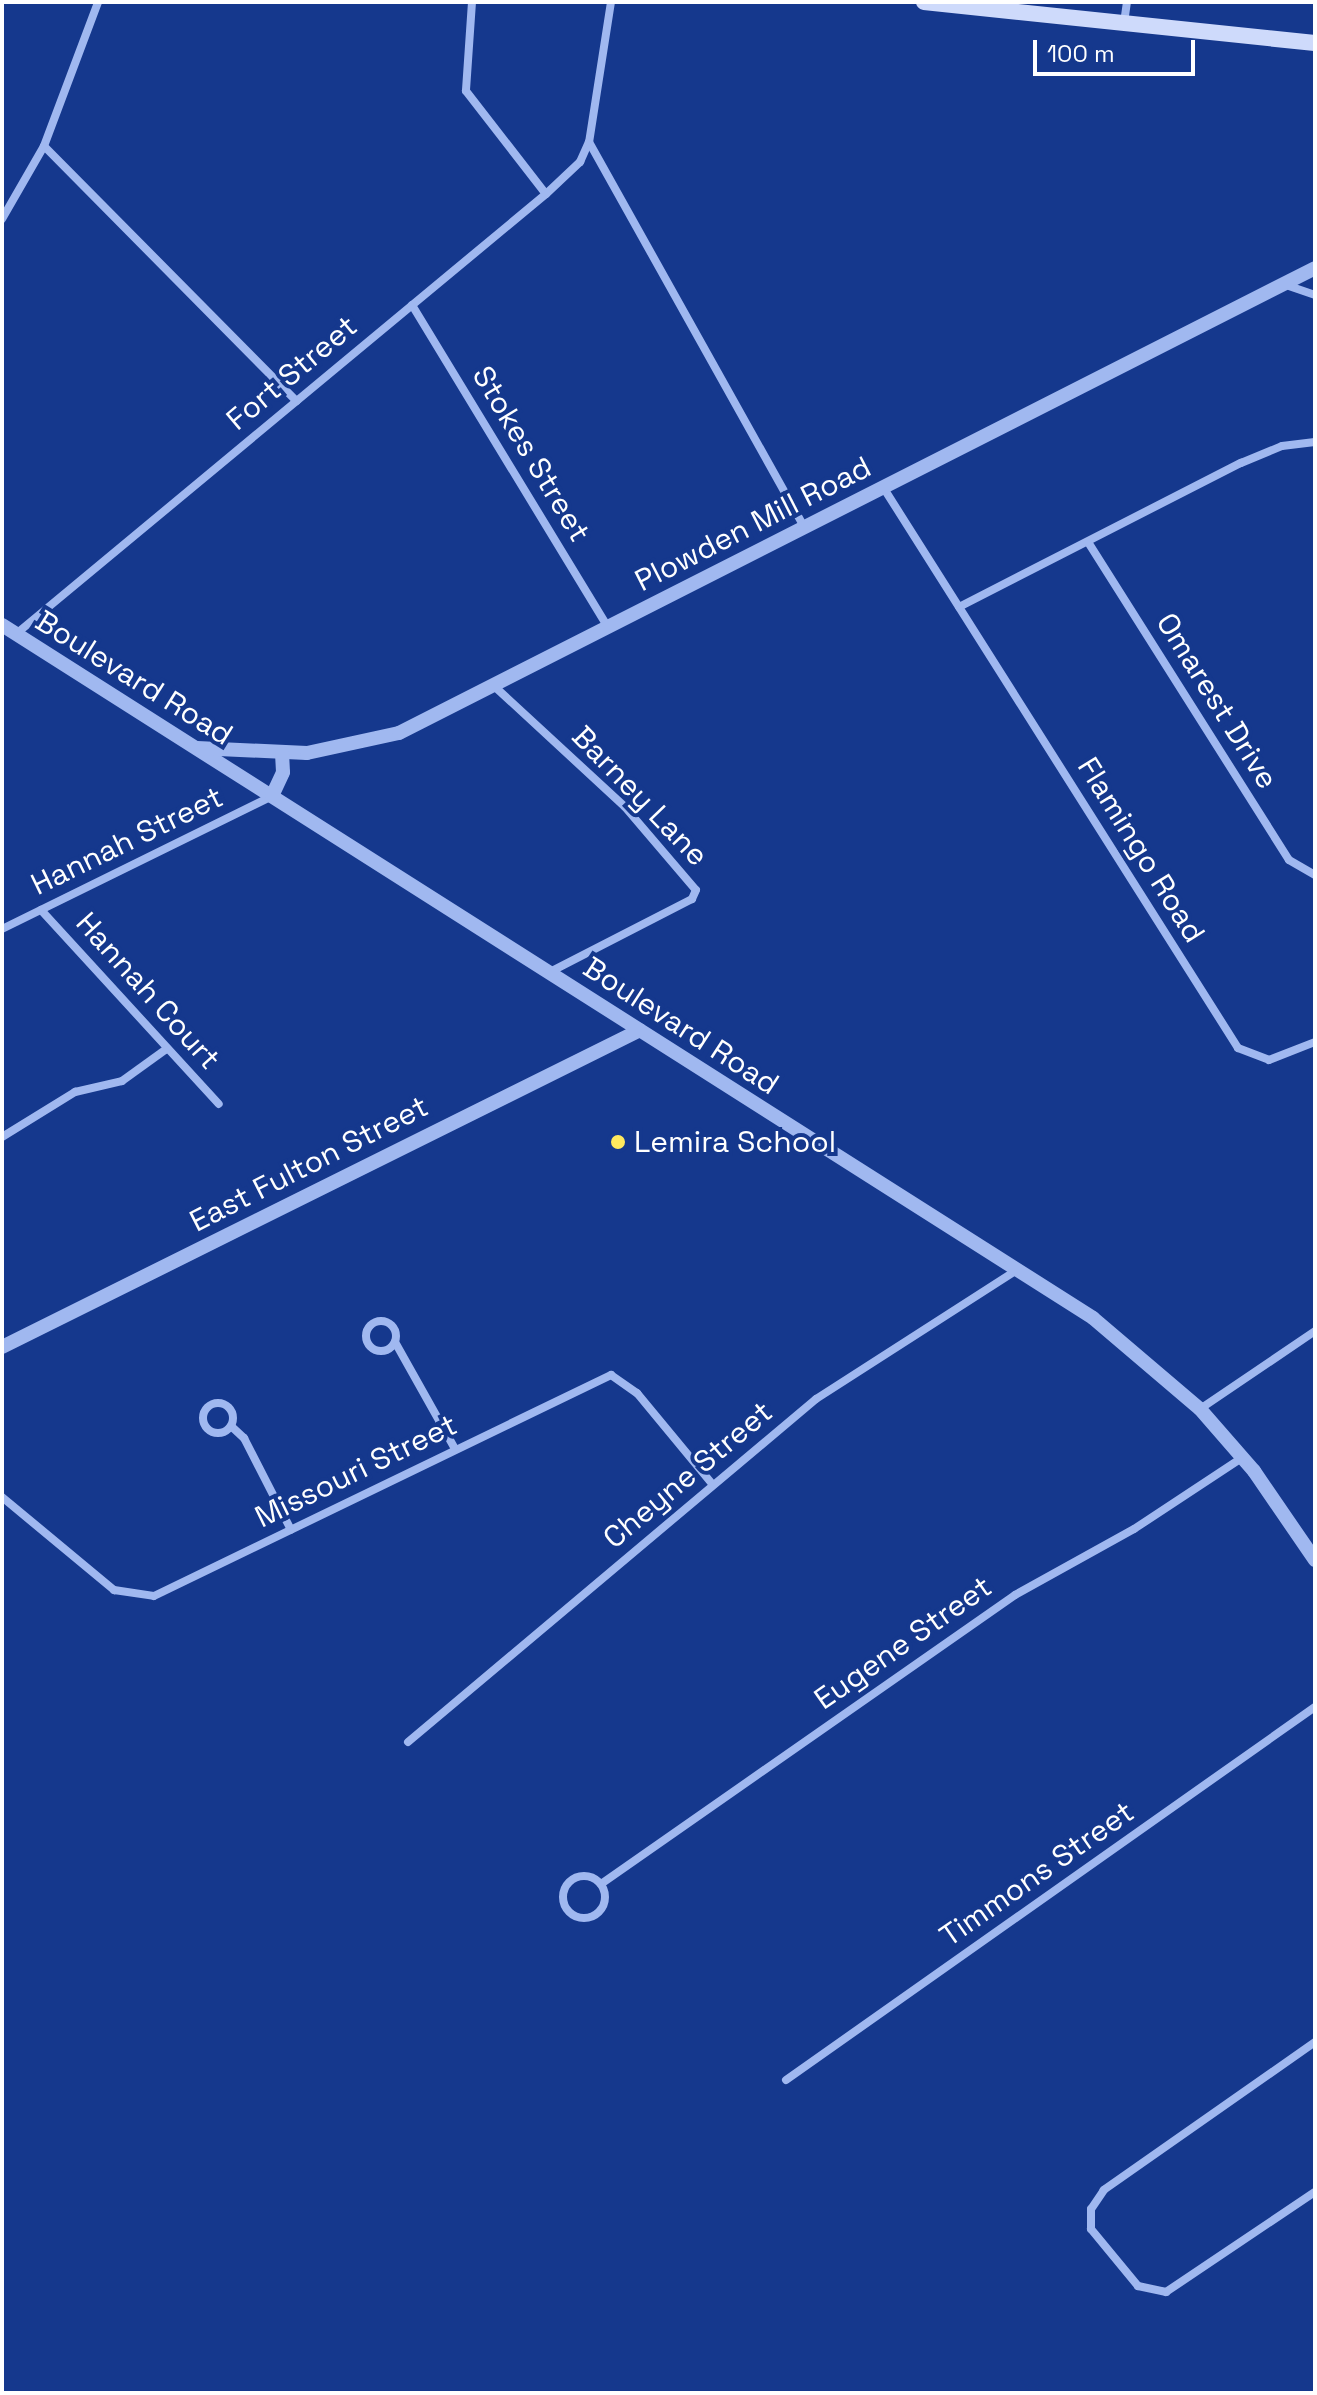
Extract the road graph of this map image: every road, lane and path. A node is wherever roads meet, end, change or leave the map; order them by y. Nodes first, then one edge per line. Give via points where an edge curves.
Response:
1 (98, 2) edge
2 (472, 2) edge
3 (611, 2) edge
4 (924, 2) edge
5 (1127, 2) edge
6 (1124, 24) junction
7 (1315, 43) edge
8 (589, 142) junction
9 (44, 146) junction
10 (546, 194) junction
11 (2, 219) edge
12 (1315, 268) edge
13 (1283, 284) junction
14 (1315, 295) edge
15 (412, 305) junction
16 (296, 401) junction
17 (1315, 442) edge
18 (883, 487) junction
19 (804, 527) junction
20 (1088, 542) junction
21 (959, 607) junction
22 (2, 625) edge
23 (608, 627) junction
24 (16, 634) junction
25 (494, 686) junction
26 (197, 748) junction
27 (282, 753) junction
28 (272, 796) junction
29 (1315, 875) edge
30 (41, 910) junction
31 (2, 929) edge
32 (550, 972) junction
33 (640, 1030) junction
34 (1315, 1042) edge
35 (165, 1050) junction
36 (219, 1104) dead end
37 (2, 1137) edge
38 (1017, 1270) junction
39 (1315, 1331) edge
40 (395, 1342) dead end
41 (2, 1347) edge
42 (1200, 1409) junction
43 (231, 1426) dead end
44 (455, 1449) junction
45 (1243, 1457) junction
46 (713, 1485) junction
47 (2, 1497) edge
48 (291, 1530) junction
49 (1315, 1560) edge
50 (1315, 1707) edge
51 (408, 1742) dead end
52 (601, 1884) junction
53 (1315, 2042) edge
54 (786, 2080) dead end
55 (1315, 2192) edge

1 - 9 street
2 - 10 street via 466,91
3 - 8 street, Fort Street
4 - 6 main road
5 - 6 street
6 - 7 main road
8 - 10 street, Fort Street via 580,162
8 - 19 street
9 - 11 street
9 - 16 street
10 - 15 street, Fort Street
12 - 13 street, Plowden Mill Road
13 - 14 street
13 - 18 street, Plowden Mill Road
15 - 16 street, Fort Street
15 - 23 street, Stokes Street
16 - 24 street, Fort Street
17 - 20 street via 1271,449
18 - 19 street, Plowden Mill Road
18 - 21 street, Flamingo Road
19 - 23 street, Plowden Mill Road
20 - 21 street
20 - 29 street, Omarest Drive via 1289,860
21 - 34 street, Flamingo Road via 1238,1048 1269,1060
22 - 24 street, Boulevard Road
23 - 25 street, Plowden Mill Road
24 - 26 street, Boulevard Road
25 - 27 street, Plowden Mill Road via 374,743
25 - 32 street, Barney Lane via 625,807 696,890 692,899
26 - 27 street, Plowden Mill Road
26 - 28 street, Boulevard Road
27 - 28 street via 283,772
28 - 30 street, Hannah Street
28 - 32 street, Boulevard Road
30 - 31 street, Hannah Street
30 - 35 street, Hannah Court
32 - 33 street, Boulevard Road
33 - 38 street, Boulevard Road
33 - 41 street, East Fulton Street
35 - 36 street, Hannah Court
35 - 37 street via 122,1081 75,1092
38 - 42 street, Boulevard Road via 1128,1344
38 - 46 street, Cheyne Street via 816,1399
39 - 42 street
40 - 44 street
42 - 45 street, Boulevard Road
43 - 48 street via 244,1438
44 - 46 street, Missouri Street via 611,1375 637,1393
44 - 48 street, Missouri Street
45 - 49 street, Boulevard Road
45 - 52 street, Eugene Street via 1134,1529 1015,1595
46 - 51 street, Cheyne Street
47 - 48 street, Missouri Street via 100,1580 139,1598 175,1588
50 - 54 street, Timmons Street
52 - 52 street, Eugene Street via 605,1900 598,1913 579,1918 567,1909 563,1894 571,1881 585,1876
53 - 55 street via 1104,2190 1090,2223 1098,2244 1132,2281 1166,2292

